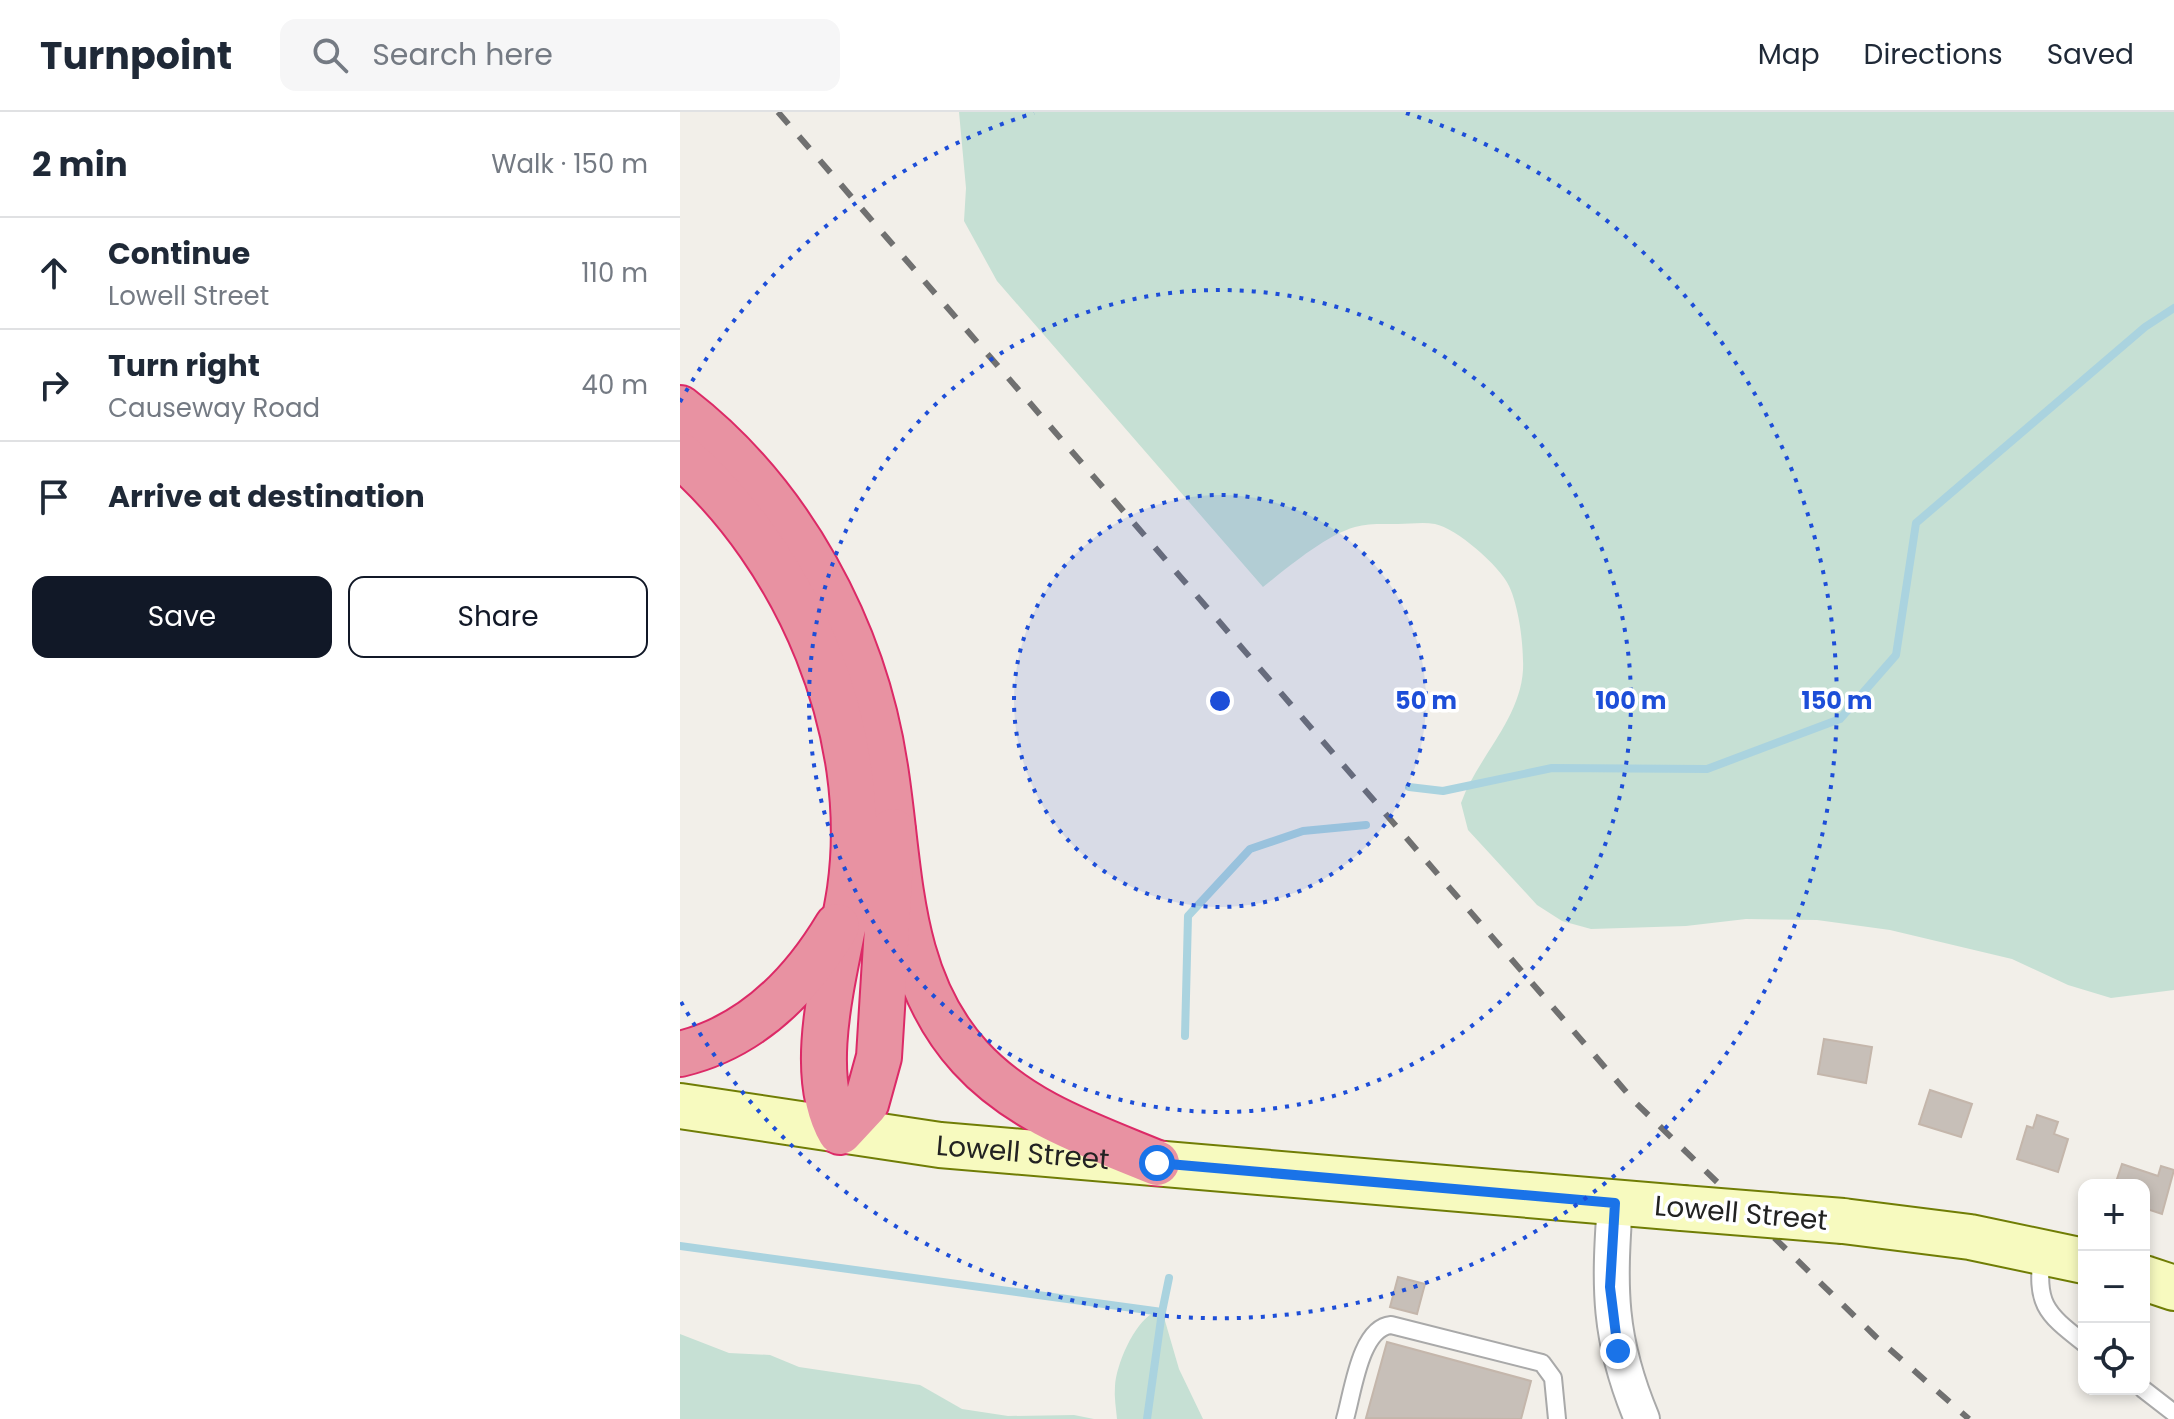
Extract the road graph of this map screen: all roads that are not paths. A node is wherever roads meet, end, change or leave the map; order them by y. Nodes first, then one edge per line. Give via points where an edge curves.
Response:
1 (680, 408) edge
2 (680, 455) edge
3 (893, 831) junction
4 (848, 898) junction
5 (680, 1054) edge
6 (680, 1106) edge
7 (840, 1132) junction
8 (1157, 1163) junction
9 (1615, 1203) junction
10 (2042, 1250) junction
11 (2078, 1259) edge
12 (2150, 1280) edge
13 (2174, 1288) edge
14 (2078, 1338) edge
15 (2150, 1394) edge
16 (2174, 1413) edge
17 (1345, 1419) edge
18 (1557, 1419) edge
19 (1642, 1419) edge

1 - 3 highway via 772,501 835,604 862,667 878,725
2 - 4 highway via 739,515 817,653 848,765 853,845
3 - 7 highway via 879,1057 866,1104
3 - 8 highway via 912,950 925,989 950,1033 997,1083 1040,1114
4 - 5 highway via 817,958 787,993 735,1033
4 - 7 highway via 824,1063 825,1099
6 - 7 main road, Lowell Street
7 - 8 main road, Lowell Street
8 - 9 main road, Lowell Street
9 - 10 main road, Lowell Street, bridge via 1843,1221
9 - 19 street via 1610,1264 1613,1330
10 - 11 main road, Lowell Street
10 - 14 lane via 2041,1301 2052,1319
12 - 13 main road
15 - 16 lane
17 - 18 lane via 1368,1339 1378,1328 1391,1325 1542,1363 1553,1378

